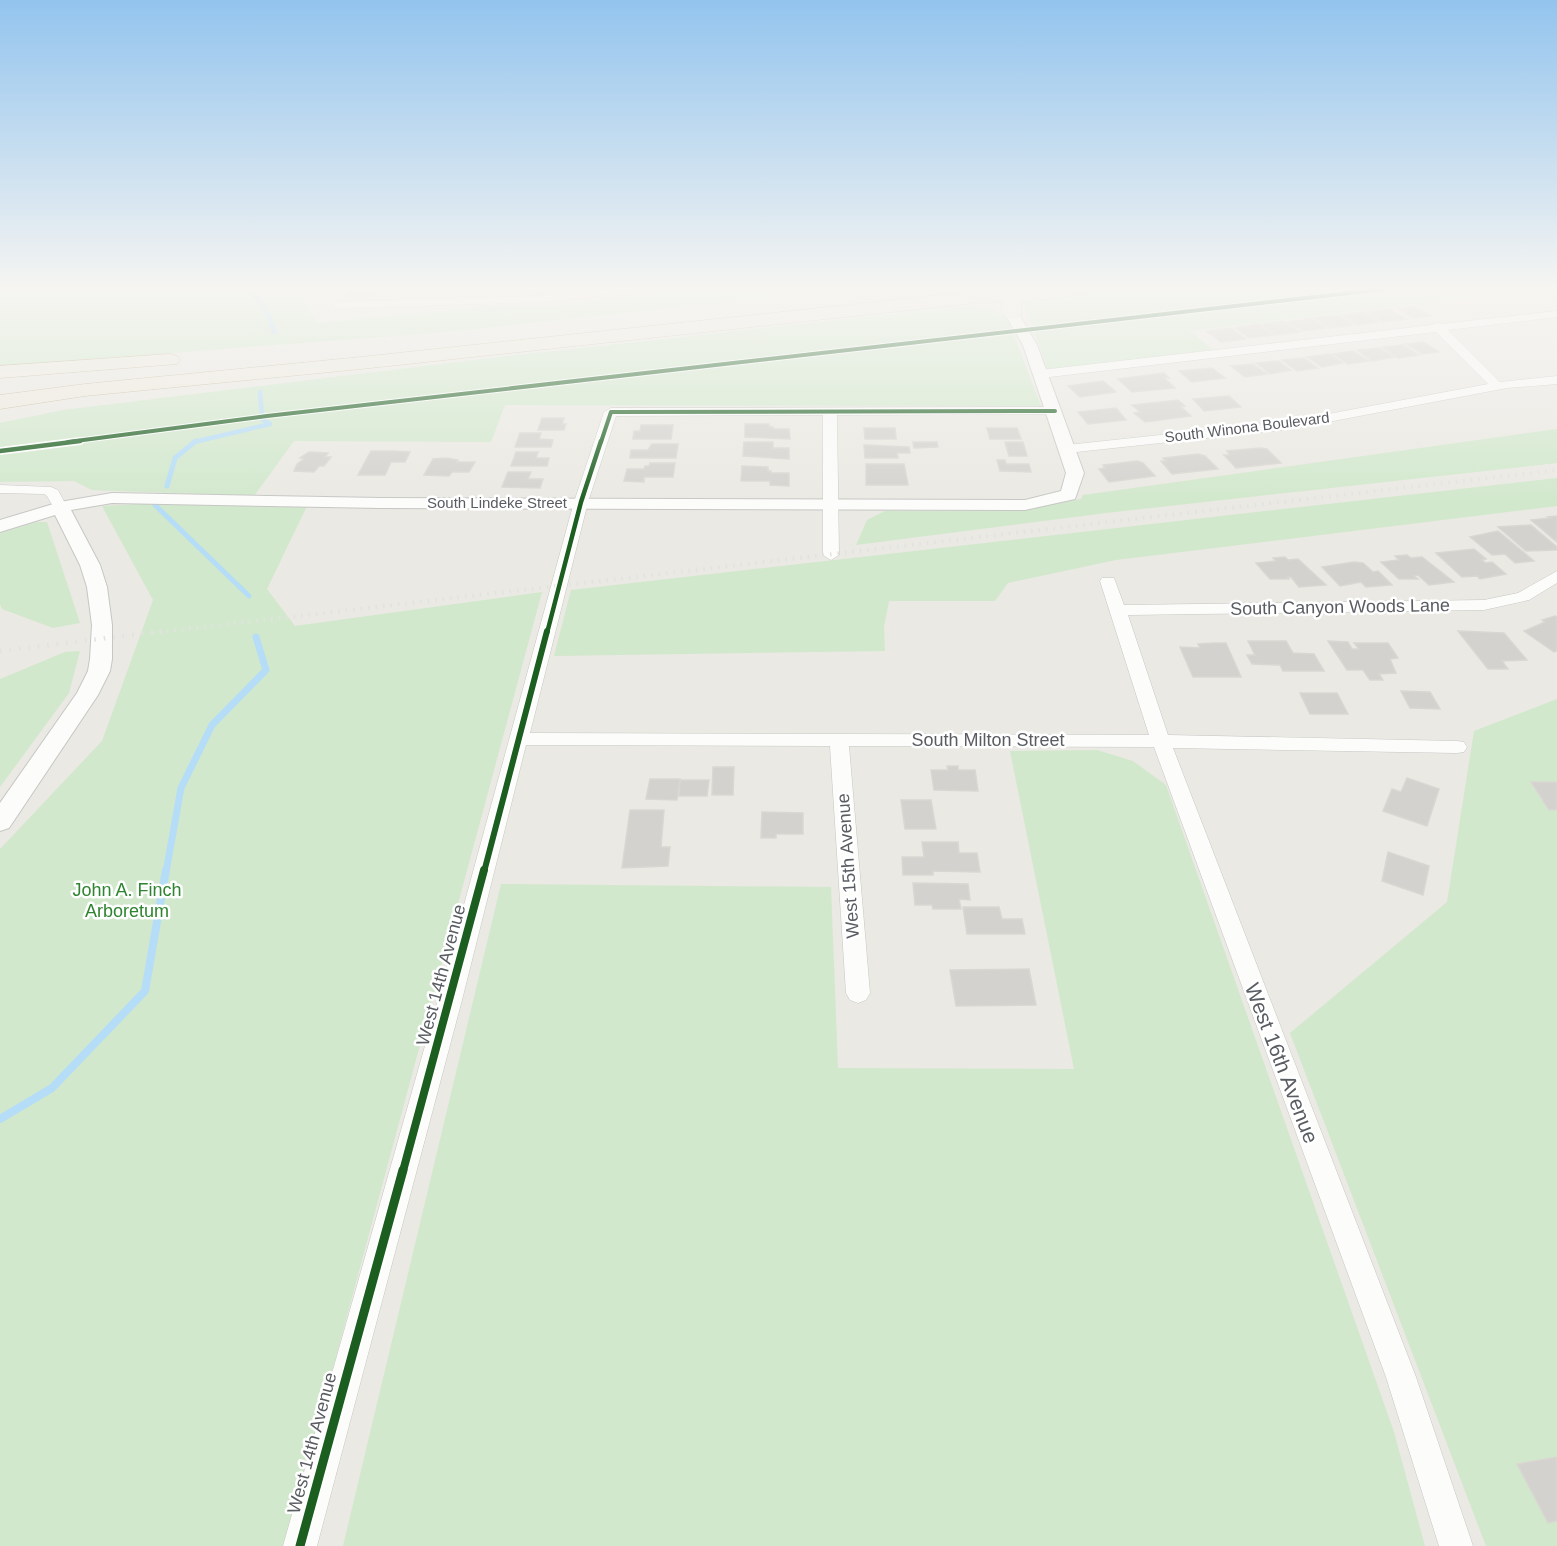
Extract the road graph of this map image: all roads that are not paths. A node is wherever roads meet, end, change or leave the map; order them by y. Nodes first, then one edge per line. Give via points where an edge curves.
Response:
1 (159, 361) edge
2 (226, 361) edge
3 (378, 361) edge
4 (1036, 361) edge
5 (1147, 361) edge
6 (1472, 361) edge
7 (361, 363) junction
8 (0, 372) edge
9 (1041, 374) junction
10 (1557, 380) edge
11 (0, 386) edge
12 (1497, 386) junction
13 (0, 402) edge
14 (1055, 411) junction
15 (830, 412) junction
16 (0, 415) edge
17 (1067, 449) junction
18 (0, 489) edge
19 (581, 502) junction
20 (830, 504) junction
21 (60, 507) junction
22 (0, 526) edge
23 (831, 555) dead end
24 (1557, 576) edge
25 (1108, 581) dead end
26 (1117, 610) junction
27 (519, 739) junction
28 (839, 740) junction
29 (1161, 741) junction
30 (1457, 747) dead end
31 (0, 822) edge
32 (858, 993) dead end
33 (300, 1546) edge
34 (1456, 1546) edge

1 - 8 highway
2 - 11 highway
3 - 7 highway
4 - 9 street
5 - 9 street
6 - 12 street
7 - 13 highway
7 - 16 highway via 80,400
9 - 14 street
10 - 12 street, South Winona Boulevard
12 - 17 street, South Winona Boulevard via 1291,425
14 - 15 street
14 - 17 street
15 - 19 street, West 14th Avenue via 611,412
15 - 20 street
17 - 20 street, South Lindeke Street via 1075,473 1069,495 1025,505
18 - 21 street via 46,490
19 - 20 street, South Lindeke Street
19 - 21 street, South Lindeke Street via 122,498
19 - 27 street, West 14th Avenue
20 - 23 street
21 - 22 street, South Lindeke Street
21 - 31 street via 97,587 102,625 99,671 87,695
24 - 26 street, South Canyon Woods Lane via 1523,597 1484,605
25 - 26 street, West 16th Avenue
26 - 29 street, West 16th Avenue
27 - 28 street, South Milton Street
27 - 33 street, West 14th Avenue
28 - 29 street, South Milton Street
28 - 32 street, West 15th Avenue
29 - 30 street, South Milton Street
29 - 34 street, West 16th Avenue via 1401,1377

